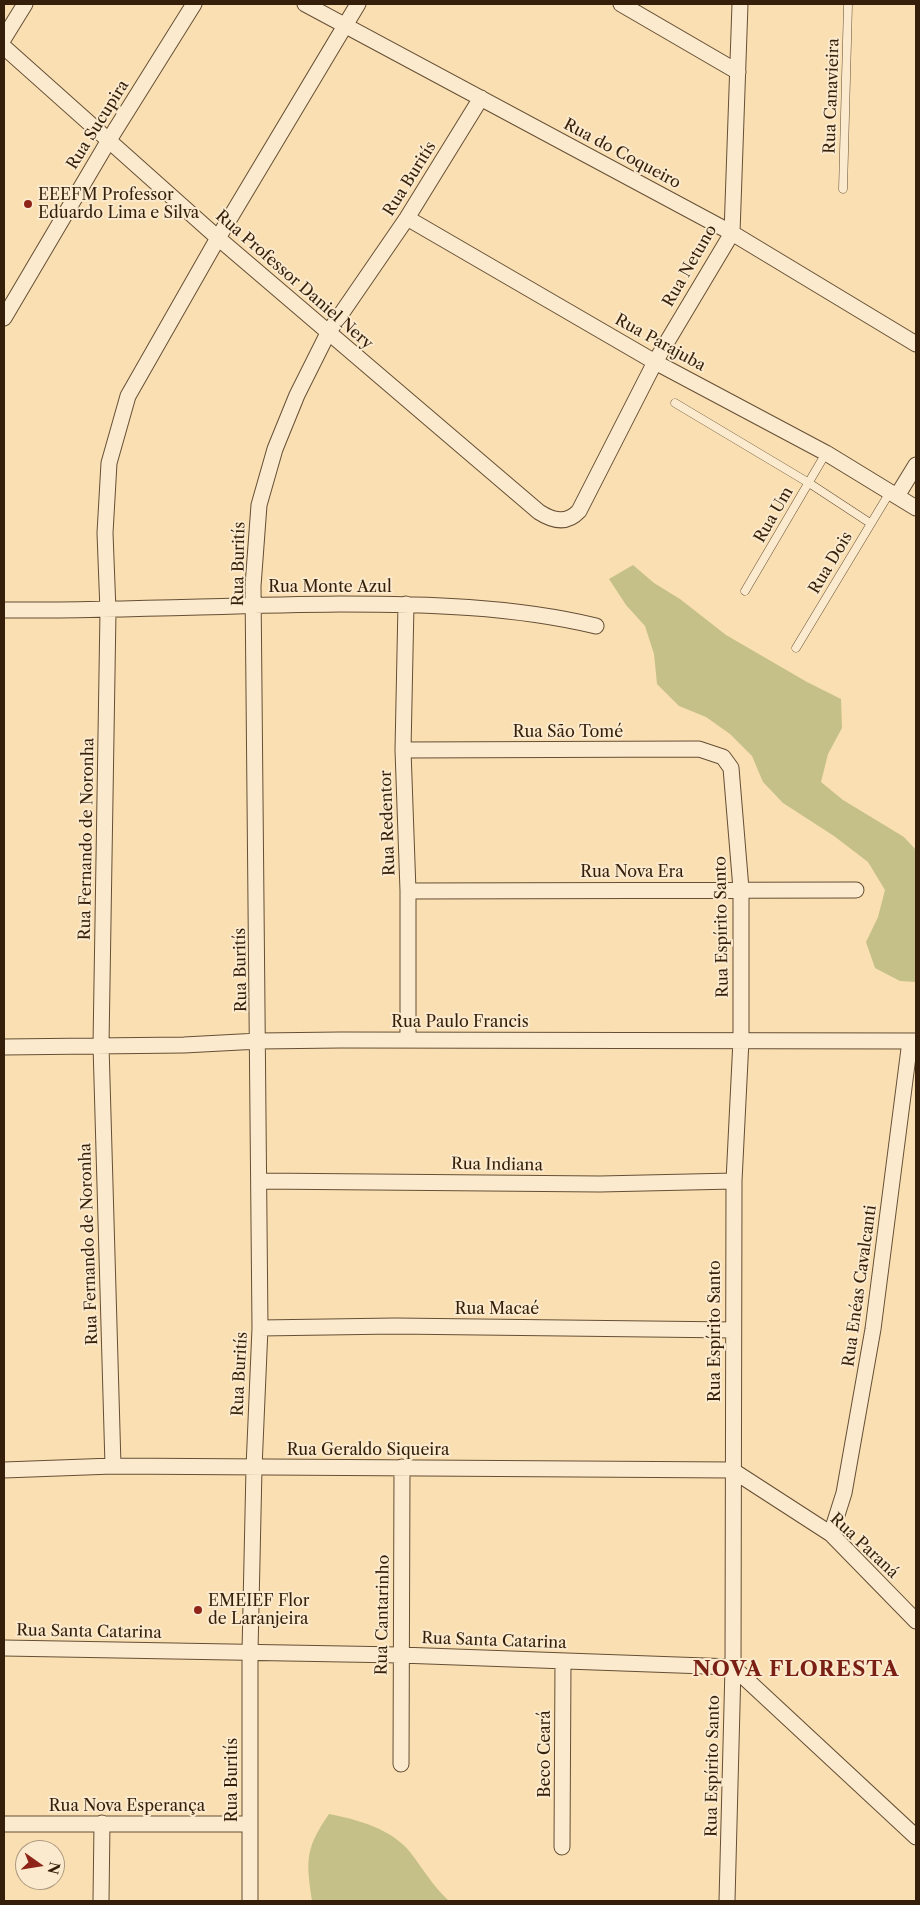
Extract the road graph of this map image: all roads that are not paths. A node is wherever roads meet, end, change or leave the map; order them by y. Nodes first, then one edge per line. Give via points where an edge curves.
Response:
1 (25, 4) edge
2 (194, 4) edge
3 (305, 4) edge
4 (358, 4) edge
5 (621, 4) edge
6 (740, 4) edge
7 (848, 4) edge
8 (345, 27) junction
9 (4, 38) edge
10 (4, 47) edge
11 (738, 72) junction
12 (481, 98) junction
13 (109, 140) junction
14 (843, 189) dead end
15 (407, 218) junction
16 (732, 232) junction
17 (218, 238) junction
18 (4, 318) edge
19 (328, 333) junction
20 (916, 344) edge
21 (655, 362) junction
22 (675, 403) dead end
23 (826, 453) junction
24 (916, 465) edge
25 (809, 483) junction
26 (894, 494) junction
27 (916, 508) edge
28 (572, 518) joint
29 (870, 523) junction
30 (745, 591) dead end
31 (255, 604) junction
32 (406, 604) junction
33 (4, 610) edge
34 (108, 611) junction
35 (596, 626) dead end
36 (796, 648) dead end
37 (403, 750) junction
38 (729, 762) joint
39 (741, 889) junction
40 (856, 890) dead end
41 (408, 891) junction
42 (408, 1040) junction
43 (741, 1040) junction
44 (259, 1041) junction
45 (913, 1041) edge
46 (101, 1045) junction
47 (4, 1047) edge
48 (260, 1181) junction
49 (734, 1182) junction
50 (260, 1328) junction
51 (733, 1330) junction
52 (112, 1466) junction
53 (402, 1467) junction
54 (254, 1468) junction
55 (4, 1470) edge
56 (732, 1470) junction
57 (831, 1534) junction
58 (916, 1621) edge
59 (4, 1648) edge
60 (250, 1652) junction
61 (400, 1655) junction
62 (564, 1661) junction
63 (733, 1667) junction
64 (401, 1764) dead end
65 (102, 1823) junction
66 (4, 1824) edge
67 (250, 1824) junction
68 (916, 1837) edge
69 (562, 1847) dead end
70 (102, 1901) edge
71 (250, 1901) edge
72 (727, 1901) edge

1 - 9 street
2 - 13 street, Rua Sucupira
3 - 8 street, Rua do Coqueiro
4 - 8 street, Rua Fernando de Noronha
5 - 11 street
6 - 11 street, Rua Netuno
7 - 14 lane, Rua Canavieira
8 - 12 street, Rua do Coqueiro
8 - 17 street, Rua Fernando de Noronha
10 - 13 street, Rua Professor Daniel Nery
11 - 16 street, Rua Netuno
12 - 15 street, Rua Buritís
12 - 16 street, Rua do Coqueiro
13 - 17 street, Rua Professor Daniel Nery
13 - 18 street, Rua Sucupira
15 - 19 street, Rua Buritís
15 - 21 street, Rua Parajuba
16 - 20 street, Rua do Coqueiro
16 - 21 street, Rua Netuno
17 - 19 street, Rua Professor Daniel Nery
17 - 34 street, Rua Fernando de Noronha via 128,396 109,463 105,533
19 - 28 street, Rua Professor Daniel Nery via 539,512 559,520
19 - 31 street, Rua Buritís via 284,424 266,477 255,529
21 - 23 street, Rua Parajuba
21 - 28 street, Rua Netuno via 579,511
22 - 25 lane
23 - 25 lane, Rua Um
23 - 26 street, Rua Parajuba
24 - 26 street
25 - 29 lane
25 - 30 lane, Rua Um
26 - 27 street, Rua Parajuba
26 - 29 lane, Rua Dois
29 - 36 lane, Rua Dois
31 - 32 street, Rua Monte Azul
31 - 34 street, Rua Monte Azul
31 - 44 street, Rua Buritís
32 - 35 street, Rua Monte Azul via 531,613
32 - 37 street, Rua Redentor
33 - 34 street, Rua Monte Azul
34 - 46 street, Rua Fernando de Noronha
37 - 38 street, Rua São Tomé via 699,749 715,752
37 - 41 street, Rua Redentor
38 - 39 street, Rua Espírito Santo via 733,775
39 - 40 street, Rua Nova Era
39 - 41 street, Rua Nova Era
39 - 43 street, Rua Espírito Santo
41 - 42 street, Rua Redentor
42 - 43 street, Rua Paulo Francis
42 - 44 street, Rua Paulo Francis
43 - 45 street, Rua Paulo Francis
43 - 49 street, Rua Espírito Santo
44 - 46 street, Rua Paulo Francis
44 - 48 street, Rua Buritís
45 - 57 street, Rua Enéas Cavalcanti via 874,1330 844,1494
46 - 47 street, Rua Paulo Francis
46 - 52 street, Rua Fernando de Noronha
48 - 49 street, Rua Indiana
48 - 50 street, Rua Buritís
49 - 51 street, Rua Espírito Santo
50 - 51 street, Rua Macaé via 404,1326
50 - 54 street, Rua Buritís
51 - 56 street, Rua Espírito Santo
52 - 54 street, Rua Geraldo Siqueira
52 - 55 street, Rua Geraldo Siqueira
53 - 54 street, Rua Geraldo Siqueira
53 - 56 street, Rua Geraldo Siqueira
53 - 61 street, Rua Cantarinho
54 - 60 street, Rua Buritís
56 - 57 street, Rua Paraná
56 - 63 street, Rua Espírito Santo
57 - 58 street, Rua Paraná
59 - 60 street, Rua Santa Catarina
60 - 61 street, Rua Santa Catarina
60 - 67 street, Rua Buritís
61 - 62 street, Rua Santa Catarina
61 - 64 street, Rua Cantarinho
62 - 63 street, Rua Santa Catarina
62 - 69 street, Beco Ceará
63 - 68 street
63 - 72 street, Rua Espírito Santo
65 - 66 street, Rua Nova Esperança
65 - 67 street, Rua Nova Esperança
65 - 70 street
67 - 71 street, Rua Buritís

